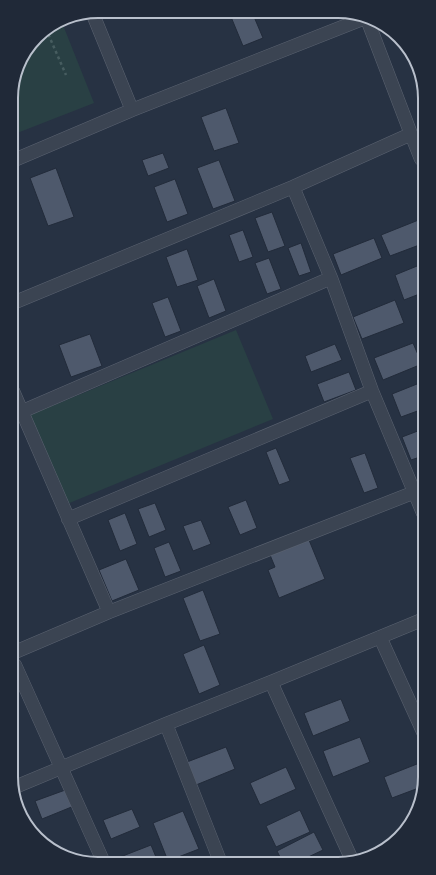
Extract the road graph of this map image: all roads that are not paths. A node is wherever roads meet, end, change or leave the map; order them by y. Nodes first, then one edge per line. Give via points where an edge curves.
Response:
1 (95, 18) edge
2 (359, 21) edge
3 (368, 24) edge
4 (132, 110) junction
5 (411, 134) junction
6 (418, 152) edge
7 (18, 158) edge
8 (293, 187) junction
9 (331, 278) junction
10 (18, 302) edge
11 (372, 391) junction
12 (18, 402) edge
13 (22, 411) junction
14 (415, 492) junction
15 (418, 500) edge
16 (68, 519) junction
17 (109, 612) junction
18 (418, 621) edge
19 (380, 637) junction
20 (18, 651) edge
21 (18, 672) edge
22 (271, 682) junction
23 (418, 722) edge
24 (166, 724) junction
25 (61, 768) junction
26 (19, 787) edge
27 (350, 856) edge
28 (101, 857) edge
29 (218, 857) edge

1 - 4 street
2 - 4 street
3 - 5 street
4 - 7 street
5 - 6 street
5 - 8 street
8 - 9 street
8 - 10 street
9 - 11 street
9 - 13 street
11 - 14 street
11 - 16 street
12 - 13 street
13 - 16 street
14 - 15 street
14 - 17 street
16 - 17 street
17 - 20 street
18 - 19 street
19 - 22 street
19 - 23 street
21 - 25 street
22 - 24 street
22 - 27 street
24 - 25 street
24 - 29 street
25 - 26 street
25 - 28 street

